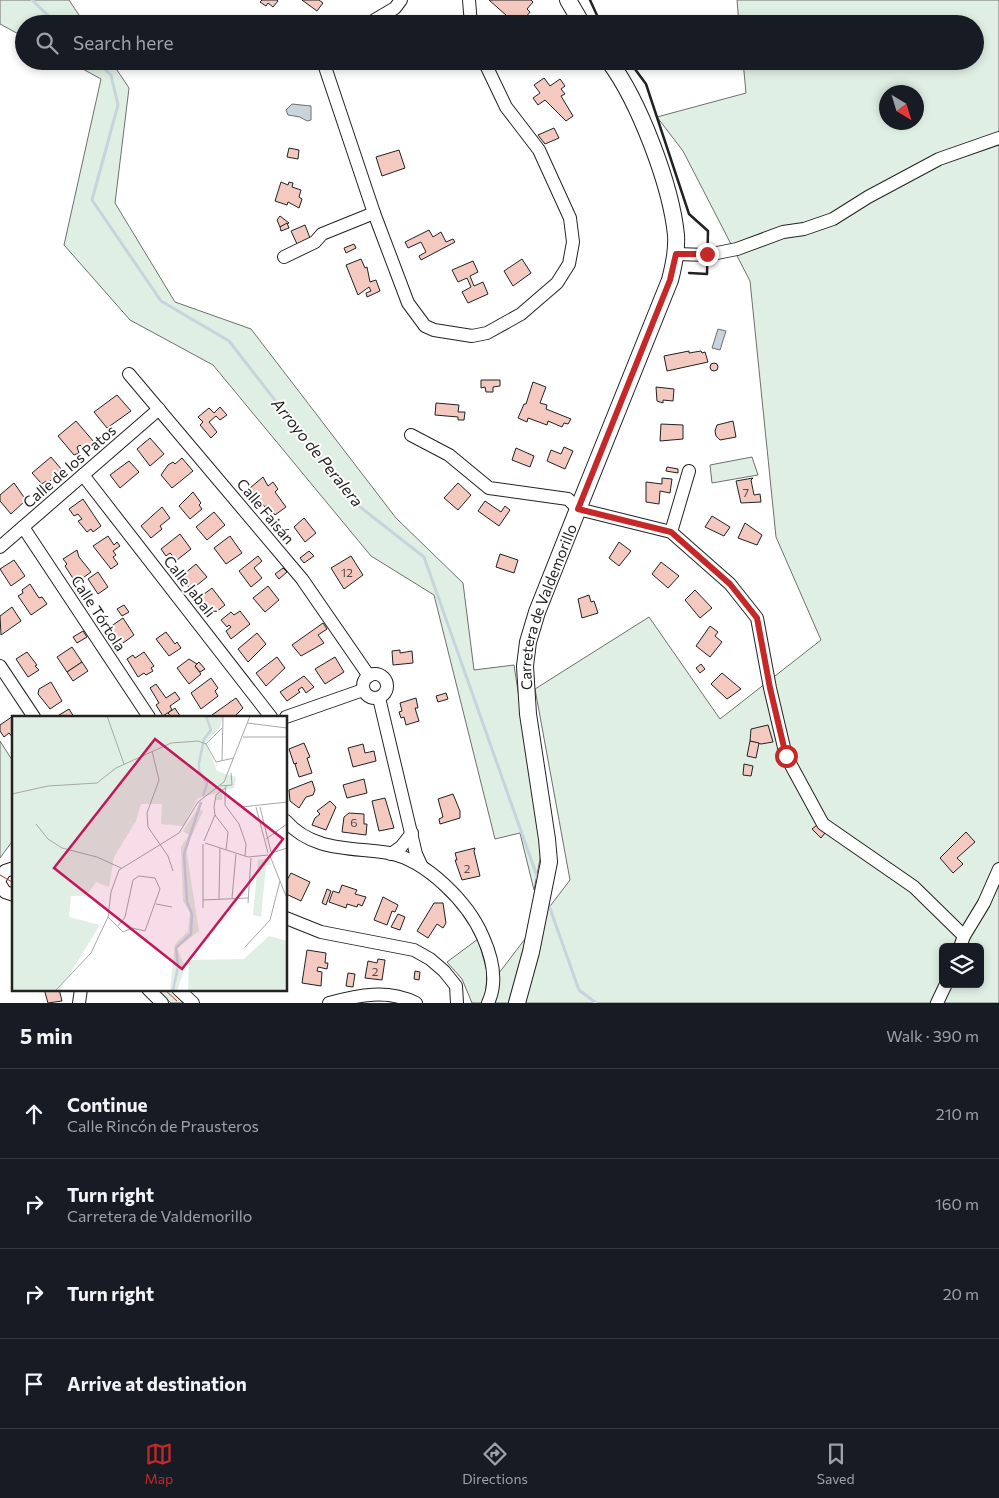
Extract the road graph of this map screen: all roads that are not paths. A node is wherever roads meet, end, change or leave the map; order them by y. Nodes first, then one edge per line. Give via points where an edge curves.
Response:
1 (401, 0) edge
2 (470, 0) edge
3 (568, 0) edge
4 (383, 15) edge
5 (470, 15) edge
6 (577, 15) edge
7 (326, 70) edge
8 (488, 70) edge
9 (615, 70) edge
10 (999, 138) edge
11 (374, 213) junction
12 (676, 254) junction
13 (284, 257) dead end
14 (129, 374) dead end
15 (159, 409) junction
16 (411, 435) dead end
17 (689, 471) dead end
18 (83, 475) junction
19 (578, 509) junction
20 (23, 527) junction
21 (671, 532) junction
22 (0, 547) edge
23 (0, 666) edge
24 (369, 676) junction
25 (363, 690) junction
26 (379, 698) junction
27 (33, 716) edge
28 (147, 716) edge
29 (270, 716) edge
30 (288, 717) edge
31 (288, 823) edge
32 (412, 833) junction
33 (391, 854) junction
34 (421, 865) junction
35 (12, 869) edge
36 (999, 869) edge
37 (3, 886) edge
38 (288, 919) edge
39 (962, 941) edge
40 (944, 988) edge
41 (150, 991) edge
42 (180, 991) edge
43 (162, 1003) edge
44 (193, 1003) edge
45 (329, 1003) edge
46 (416, 1003) edge
47 (457, 1003) edge
48 (488, 1003) edge
49 (517, 1003) edge
50 (937, 1003) edge

1 - 4 street
2 - 5 street
3 - 6 main road
7 - 11 street
8 - 11 street via 506,107 539,150 570,218 573,242 569,264 557,283 521,314 486,333 472,336 434,330 424,326 408,303
9 - 12 main road, Carretera de Valdemorillo via 635,102 657,163 672,214
10 - 12 street via 938,159 833,220 784,232 737,249 707,254
11 - 13 street via 322,234 314,242
12 - 19 main road, Carretera de Valdemorillo via 670,280
14 - 15 street, Calle Faisán
15 - 18 street, Calle de los Patos
15 - 24 street, Calle Faisán via 302,579
16 - 19 street via 449,455 490,488 568,499
17 - 21 street
18 - 20 street, Calle de los Patos
18 - 29 street, Calle Jabalí
19 - 21 street
19 - 49 main road, Carretera de Valdemorillo via 538,612 528,642 525,666 528,714 548,838 548,862 531,952
20 - 22 street, Calle de los Patos
20 - 28 street, Calle Tórtola
21 - 39 street via 730,584 757,618 786,756 823,824 914,887
23 - 27 street
24 - 25 street
24 - 26 street via 379,674 387,681 387,692
25 - 26 street via 369,697
25 - 30 street
26 - 32 street
31 - 33 street via 316,844
32 - 33 street via 401,848
32 - 34 street
33 - 34 street
34 - 48 street via 458,899 481,931 492,961 494,978
35 - 37 street via 5,871
36 - 39 street
38 - 47 street via 321,932 414,950 444,971 456,986
40 - 50 street
41 - 43 street
42 - 44 street
45 - 46 street via 357,996 387,994

